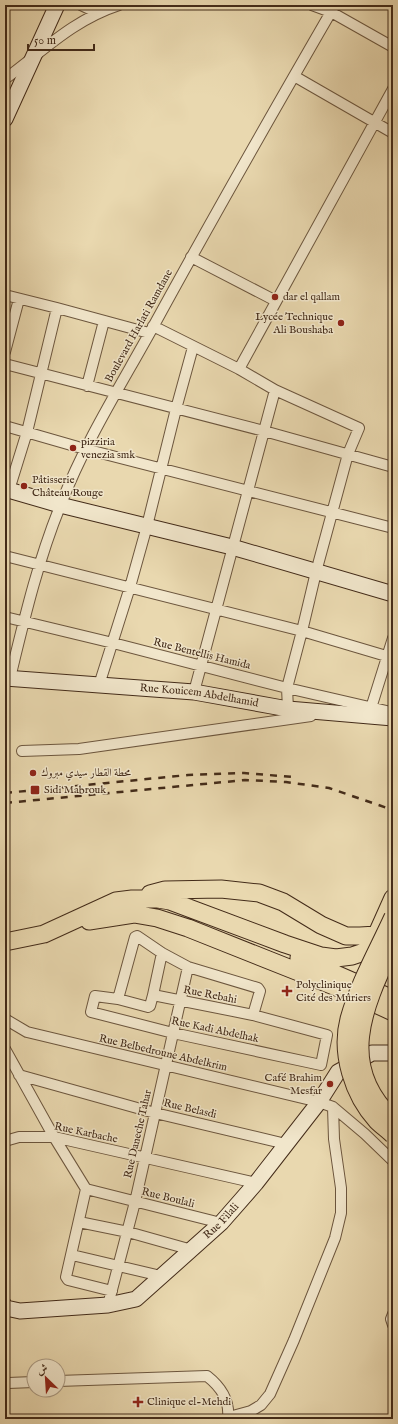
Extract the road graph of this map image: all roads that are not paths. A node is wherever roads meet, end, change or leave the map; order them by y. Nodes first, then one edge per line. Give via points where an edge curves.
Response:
1 (57, 5) edge
2 (81, 5) edge
3 (119, 5) edge
4 (312, 5) edge
5 (333, 8) edge
6 (98, 13) junction
7 (393, 47) edge
8 (33, 58) junction
9 (294, 76) junction
10 (5, 79) edge
11 (393, 89) edge
12 (5, 119) edge
13 (375, 122) junction
14 (393, 133) edge
15 (190, 257) junction
16 (5, 296) edge
17 (19, 299) junction
18 (276, 301) junction
19 (57, 308) junction
20 (104, 321) junction
21 (151, 330) junction
22 (193, 347) junction
23 (5, 352) edge
24 (5, 364) edge
25 (239, 369) junction
26 (42, 374) junction
27 (87, 386) junction
28 (275, 390) junction
29 (115, 393) junction
30 (176, 409) junction
31 (5, 426) edge
32 (264, 431) junction
33 (27, 432) junction
34 (85, 449) junction
35 (348, 454) junction
36 (161, 467) junction
37 (393, 467) edge
38 (7, 490) edge
39 (248, 490) junction
40 (60, 505) junction
41 (331, 512) junction
42 (148, 526) junction
43 (393, 528) edge
44 (232, 547) junction
45 (5, 556) edge
46 (40, 565) junction
47 (316, 572) junction
48 (130, 587) junction
49 (393, 594) edge
50 (216, 609) junction
51 (5, 618) edge
52 (24, 622) junction
53 (302, 631) junction
54 (393, 638) edge
55 (113, 643) junction
56 (390, 658) edge
57 (201, 666) junction
58 (7, 678) edge
59 (99, 685) junction
60 (287, 688) junction
61 (194, 692) junction
62 (288, 709) junction
63 (372, 712) junction
64 (393, 712) edge
65 (329, 713) junction
66 (393, 718) edge
67 (22, 751) dead end
68 (393, 898) edge
69 (132, 899) junction
70 (393, 918) edge
71 (67, 924) junction
72 (377, 934) junction
73 (5, 942) edge
74 (393, 944) edge
75 (162, 953) junction
76 (188, 967) junction
77 (153, 995) junction
78 (393, 999) edge
79 (118, 1000) junction
80 (180, 1001) junction
81 (393, 1012) edge
82 (253, 1015) junction
83 (5, 1019) edge
84 (173, 1033) junction
85 (327, 1035) joint
86 (5, 1050) edge
87 (393, 1053) edge
88 (166, 1066) junction
89 (19, 1075) junction
90 (319, 1102) junction
91 (333, 1107) junction
92 (155, 1113) junction
93 (393, 1119) edge
94 (393, 1135) edge
95 (54, 1137) junction
96 (5, 1141) edge
97 (286, 1144) junction
98 (145, 1158) junction
99 (393, 1161) edge
100 (256, 1183) junction
101 (86, 1190) junction
102 (135, 1202) junction
103 (79, 1222) junction
104 (221, 1223) junction
105 (128, 1232) junction
106 (192, 1250) junction
107 (72, 1255) junction
108 (119, 1265) junction
109 (161, 1276) junction
110 (110, 1298) junction
111 (5, 1306) edge
112 (393, 1314) edge
113 (393, 1325) edge
114 (66, 1381) edge
115 (26, 1382) edge
116 (8, 1383) dead end
117 (228, 1418) edge

1 - 8 street
2 - 6 street
3 - 6 street
4 - 5 street
5 - 7 street
5 - 9 street, Boulevard Harlati Ramdane
6 - 8 street via 58,37
8 - 10 street
8 - 12 street
9 - 13 street
9 - 15 street, Boulevard Harlati Ramdane
11 - 13 street
13 - 14 street
13 - 18 street
15 - 18 street
15 - 21 street, Boulevard Harlati Ramdane
16 - 17 street
17 - 19 street
17 - 23 street
18 - 25 street
19 - 20 street
19 - 26 street
20 - 21 street
20 - 27 street
21 - 22 street
21 - 29 street, Boulevard Harlati Ramdane
22 - 25 street
22 - 30 street
24 - 26 street
25 - 28 street
26 - 27 street
26 - 33 street
27 - 29 street
28 - 32 street
28 - 35 street via 359,428
29 - 30 street
29 - 34 street, Boulevard Harlati Ramdane
30 - 32 street
30 - 36 street
31 - 33 street
32 - 35 street
32 - 39 street
33 - 34 street
33 - 38 street
34 - 36 street
34 - 40 street, Boulevard Harlati Ramdane
35 - 37 street
35 - 41 street
36 - 39 street
36 - 42 street
38 - 40 street
39 - 41 street
39 - 44 street
40 - 42 street
40 - 46 street, Boulevard Harlati Ramdane
41 - 43 street
41 - 47 street
42 - 44 street
42 - 48 street
44 - 47 street
44 - 50 street
45 - 46 street
46 - 48 street
46 - 52 street, Boulevard Harlati Ramdane
47 - 49 street
47 - 53 street
48 - 50 street
48 - 55 street
50 - 53 street
50 - 57 street
51 - 52 street, Rue Bentellis Hamida
52 - 55 street, Rue Bentellis Hamida
52 - 58 street, Boulevard Harlati Ramdane
53 - 56 street
53 - 60 street
54 - 56 street
55 - 57 street, Rue Bentellis Hamida
55 - 59 street
56 - 63 street
57 - 60 street, Rue Bentellis Hamida
57 - 61 street
58 - 59 street, Rue Kouicem Abdelhamid
59 - 61 street, Rue Kouicem Abdelhamid
60 - 62 street
60 - 63 street, Rue Bentellis Hamida
61 - 62 street, Rue Kouicem Abdelhamid
62 - 65 street, Rue Kouicem Abdelhamid
63 - 64 street, Rue Bentellis Hamida
63 - 65 street, Rue Kouicem Abdelhamid
63 - 66 street, Rue Kouicem Abdelhamid
65 - 67 street via 79,749
68 - 72 main road
69 - 71 main road via 116,902
69 - 72 main road via 166,890 221,889 259,893 283,902 321,925 346,936
69 - 72 main road via 170,901 321,956 336,958 364,952 372,945
70 - 94 main road, bridge via 358,993 349,1020 346,1047 349,1069 357,1091 377,1121
71 - 73 main road via 44,934
71 - 78 main road via 131,905 169,909 294,956
71 - 81 main road via 134,914 157,918 188,928
74 - 93 main road, bridge via 361,1026 359,1047 363,1072 372,1094
75 - 76 street
75 - 77 street
75 - 79 street via 136,937
76 - 80 street, Rue Daneche Tahar
76 - 82 street via 258,988 260,991
77 - 79 street via 148,1007
77 - 80 street, Rue Rebahi
79 - 84 street, Rue Kadi Abdelhak via 95,996 90,1011
80 - 82 street, Rue Rebahi
80 - 84 street, Rue Daneche Tahar
82 - 85 street, Rue Rebahi
83 - 88 street, Rue Belbedroune Abdelkrim via 26,1032
84 - 85 street, Rue Kadi Abdelhak via 321,1065
84 - 88 street, Rue Daneche Tahar
86 - 89 street
87 - 90 street, Rue Filali via 372,1053 338,1072
88 - 90 street, Rue Belbedroune Abdelkrim
88 - 92 street, Rue Daneche Tahar
89 - 92 street, Rue Belasdi
89 - 95 street
90 - 91 street, Rue Belbedroune Abdelkrim
90 - 97 street, Rue Filali
91 - 99 street
91 - 117 street via 334,1139 341,1188 341,1213 335,1238 270,1394 251,1412
92 - 97 street, Rue Belasdi
92 - 98 street, Rue Daneche Tahar
95 - 96 street, Rue Karbache via 18,1137
95 - 98 street, Rue Karbache
95 - 101 street
97 - 100 street, Rue Filali
98 - 100 street, Rue Karbache
98 - 102 street, Rue Daneche Tahar
100 - 104 street, Rue Filali
101 - 102 street, Rue Boulali
101 - 103 street
102 - 104 street, Rue Boulali
102 - 105 street, Rue Daneche Tahar
103 - 105 street
103 - 107 street
104 - 106 street, Rue Filali
105 - 106 street
105 - 108 street, Rue Daneche Tahar
106 - 109 street, Rue Filali
107 - 108 street
107 - 110 street via 66,1277 68,1280
108 - 109 street
108 - 110 street, Rue Daneche Tahar
109 - 110 street, Rue Filali via 136,1299
110 - 111 street, Rue Filali via 20,1311
112 - 113 street
114 - 117 street via 207,1376 218,1385 226,1398
115 - 116 street

